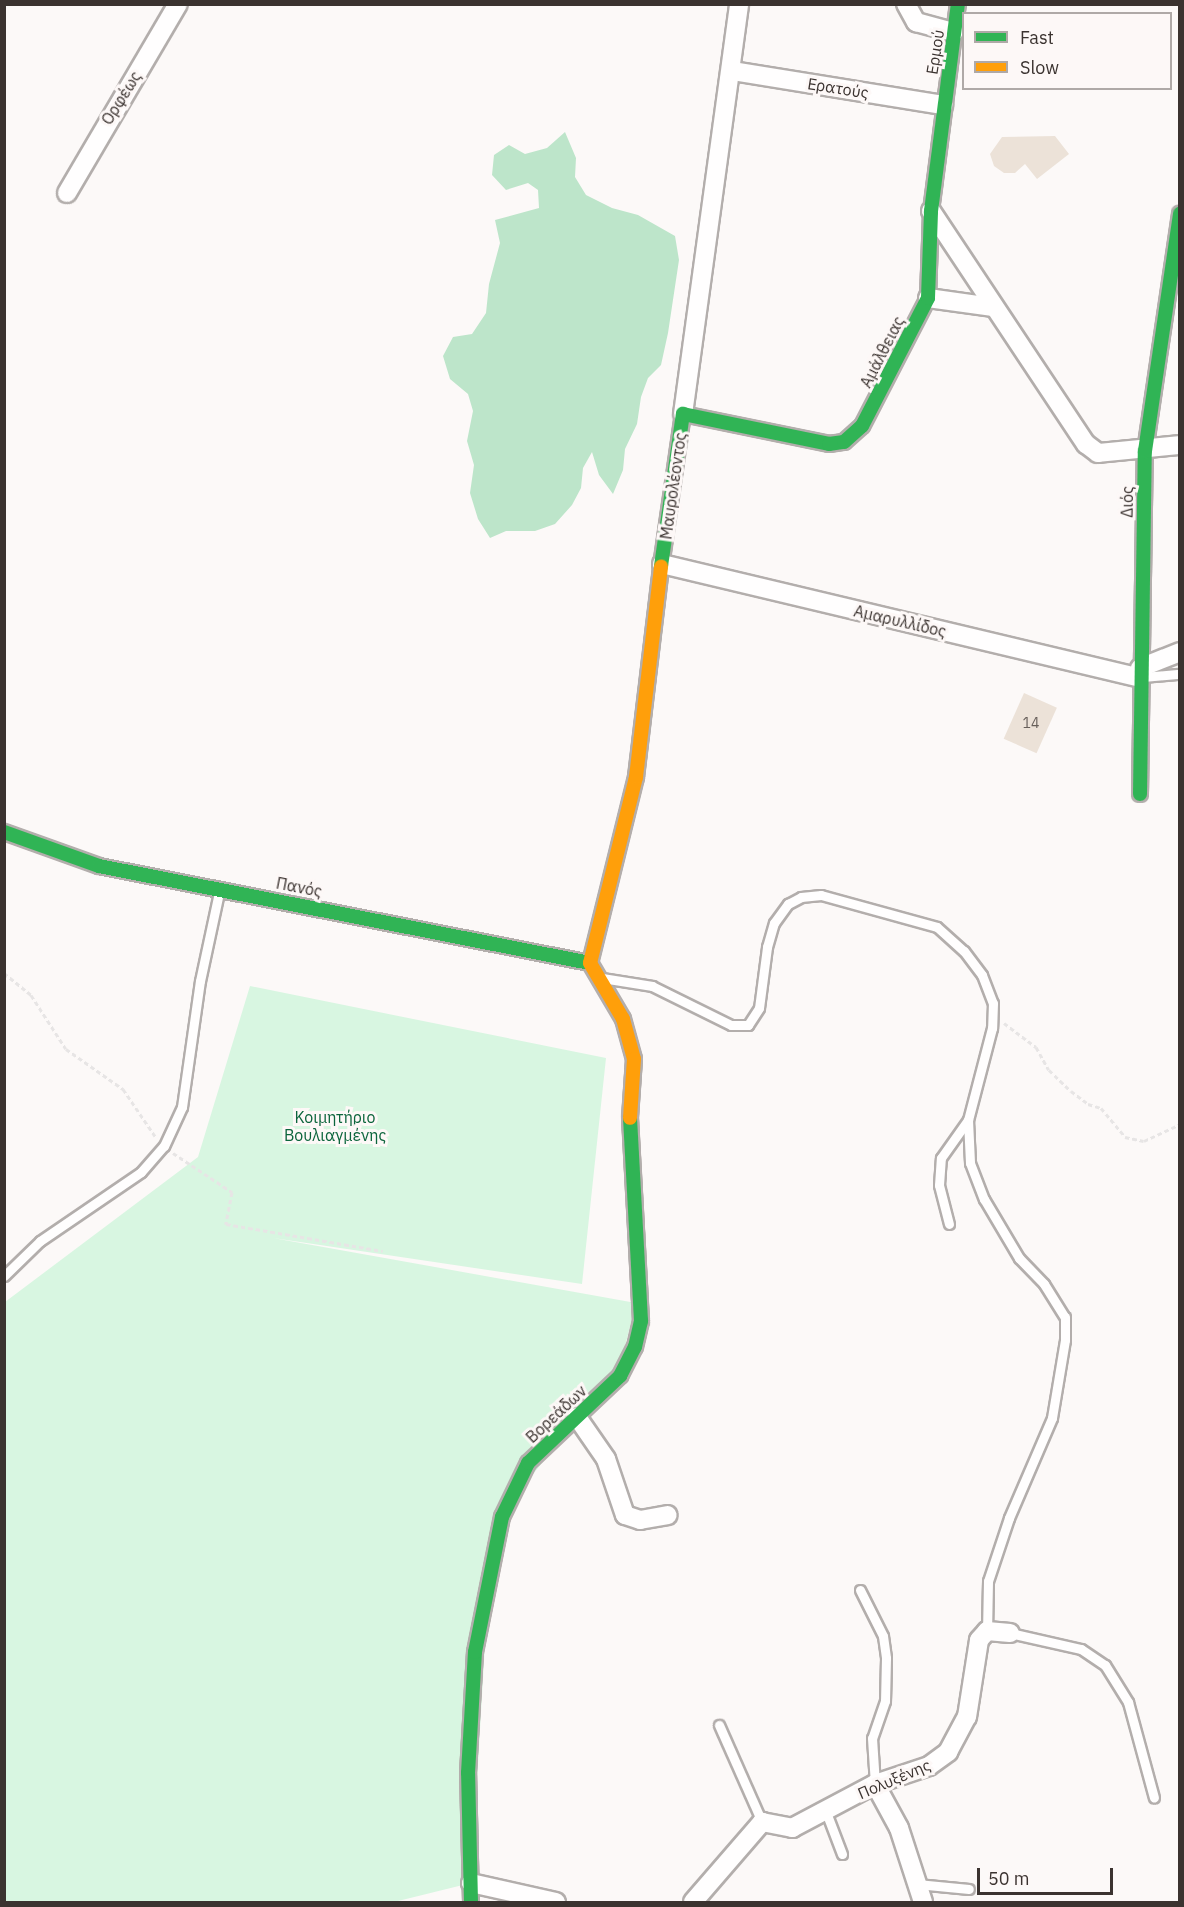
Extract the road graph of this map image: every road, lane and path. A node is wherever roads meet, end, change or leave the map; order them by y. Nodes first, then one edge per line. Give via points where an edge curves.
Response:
1 (178, 4) edge
2 (740, 4) edge
3 (906, 4) edge
4 (958, 4) edge
5 (954, 32) junction
6 (733, 70) junction
7 (943, 105) junction
8 (67, 193) dead end
9 (931, 211) junction
10 (1179, 214) edge
11 (928, 298) junction
12 (993, 307) junction
13 (683, 414) junction
14 (1179, 445) edge
15 (1145, 451) junction
16 (662, 564) junction
17 (1179, 652) edge
18 (1140, 673) junction
19 (1179, 674) edge
20 (1140, 794) dead end
21 (4, 832) edge
22 (220, 889) junction
23 (590, 963) junction
24 (4, 973) edge
25 (602, 978) junction
26 (992, 1017) junction
27 (968, 1120) junction
28 (1179, 1124) edge
29 (164, 1146) junction
30 (949, 1224) dead end
31 (383, 1251) dead end
32 (4, 1276) edge
33 (577, 1417) junction
34 (668, 1515) dead end
35 (860, 1590) dead end
36 (987, 1631) junction
37 (1010, 1634) joint
38 (719, 1725) dead end
39 (875, 1784) junction
40 (1154, 1798) dead end
41 (826, 1812) junction
42 (762, 1822) junction
43 (842, 1854) dead end
44 (471, 1883) junction
45 (917, 1884) junction
46 (969, 1889) dead end
47 (471, 1902) edge
48 (556, 1902) edge
49 (693, 1902) edge
50 (923, 1902) edge

1 - 8 street, Ορφέως
2 - 6 street, Μαυρολέοντος
3 - 5 street via 916,22
4 - 5 street, Ερμού
5 - 7 street, Ερμού
6 - 7 street, Ερατούς
6 - 13 street, Μαυρολέοντος
7 - 9 street, Αμάλθειας
9 - 11 street, Αμάλθειας
9 - 12 street
10 - 15 street, Διός
11 - 12 street
11 - 13 street, Αμάλθειας via 862,426 844,442 829,444
12 - 15 street via 1086,444 1098,453
13 - 16 street, Μαυρολέοντος
14 - 15 street
15 - 18 street, Διός
16 - 18 street, Αμαρυλλίδος
16 - 23 street, Μαυρολέοντος via 636,777
17 - 18 street
18 - 19 lane
18 - 20 street, Διός
21 - 22 street, Πανός via 99,866
22 - 23 street, Πανός
22 - 29 lane via 200,981 182,1107
23 - 25 street, Βορεάδων
24 - 29 path via 31,995 66,1049 123,1089
25 - 26 lane via 652,986 731,1025 748,1025 759,1008 774,923 788,904 801,897 821,895 937,927 964,951 982,975 993,1004
25 - 33 street, Βορεάδων via 623,1018 634,1059 628,1138 642,1307 637,1340 625,1368
26 - 27 lane
26 - 28 path via 1017,1029 1036,1047 1049,1070 1088,1104 1101,1108 1125,1137 1144,1141
27 - 30 lane via 941,1158 939,1185
27 - 36 lane via 970,1163 984,1199 1019,1258 1044,1284 1065,1317 1061,1375 1052,1418 1009,1518 988,1581
29 - 31 path via 232,1192 226,1224
29 - 32 lane via 141,1172 40,1241
33 - 34 street via 606,1459 625,1515 640,1520
33 - 44 street, Βορεάδων via 522,1472 506,1506 494,1547 475,1652 468,1773
35 - 39 lane via 881,1630 886,1658 885,1701 872,1733
36 - 37 street
36 - 39 street, Πολυξένης via 977,1645 967,1717 955,1744 929,1766
37 - 40 lane via 1081,1649 1105,1665 1128,1702
38 - 42 lane
39 - 41 street, Πολυξένης
39 - 45 street via 899,1828
41 - 42 street, Πολυξένης via 789,1829
41 - 43 lane
42 - 49 street
44 - 47 street, Βορεάδων
44 - 48 street
45 - 46 lane
45 - 50 street

